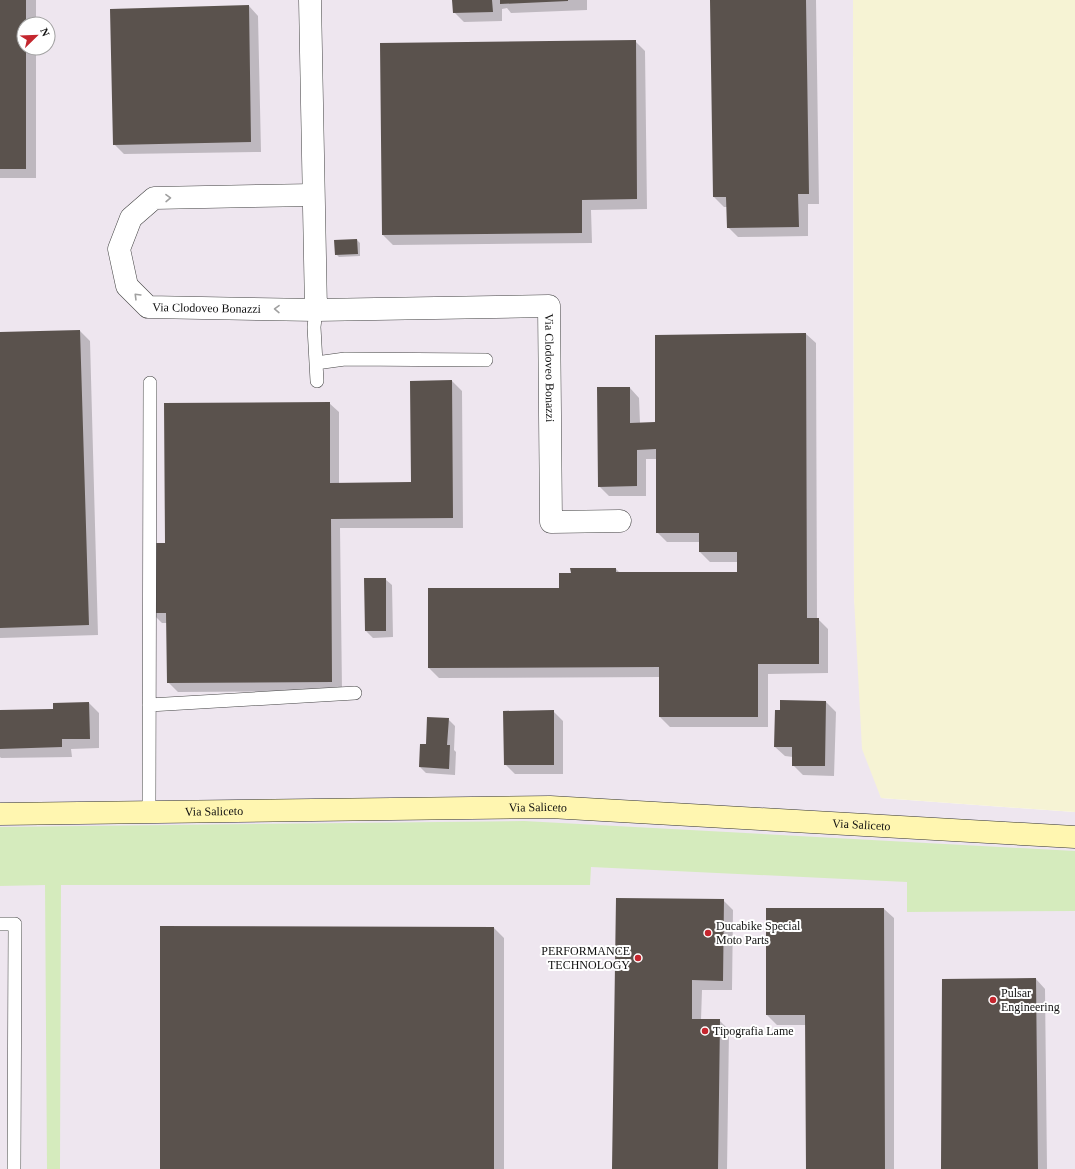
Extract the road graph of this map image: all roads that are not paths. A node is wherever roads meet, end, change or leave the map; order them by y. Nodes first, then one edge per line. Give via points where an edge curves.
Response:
1 (310, 0) edge
2 (313, 195) junction
3 (316, 310) junction
4 (486, 360) dead end
5 (316, 364) junction
6 (317, 381) dead end
7 (150, 383) dead end
8 (620, 521) dead end
9 (355, 693) dead end
10 (149, 705) junction
11 (149, 811) junction
12 (0, 814) edge
13 (1075, 837) edge
14 (0, 924) edge
15 (14, 1169) edge

1 - 2 street
2 - 3 street
3 -> 2 street, Via Clodoveo Bonazzi via 148,307 127,286 119,249 131,218 154,198
3 - 5 lane
3 - 8 street, Via Clodoveo Bonazzi via 549,306 551,522
4 - 5 lane via 345,359
5 - 6 lane
7 - 10 lane
9 - 10 lane
10 - 11 lane
11 - 12 main road, Via Saliceto
11 - 13 main road, Via Saliceto via 550,807
14 - 15 lane via 15,924

